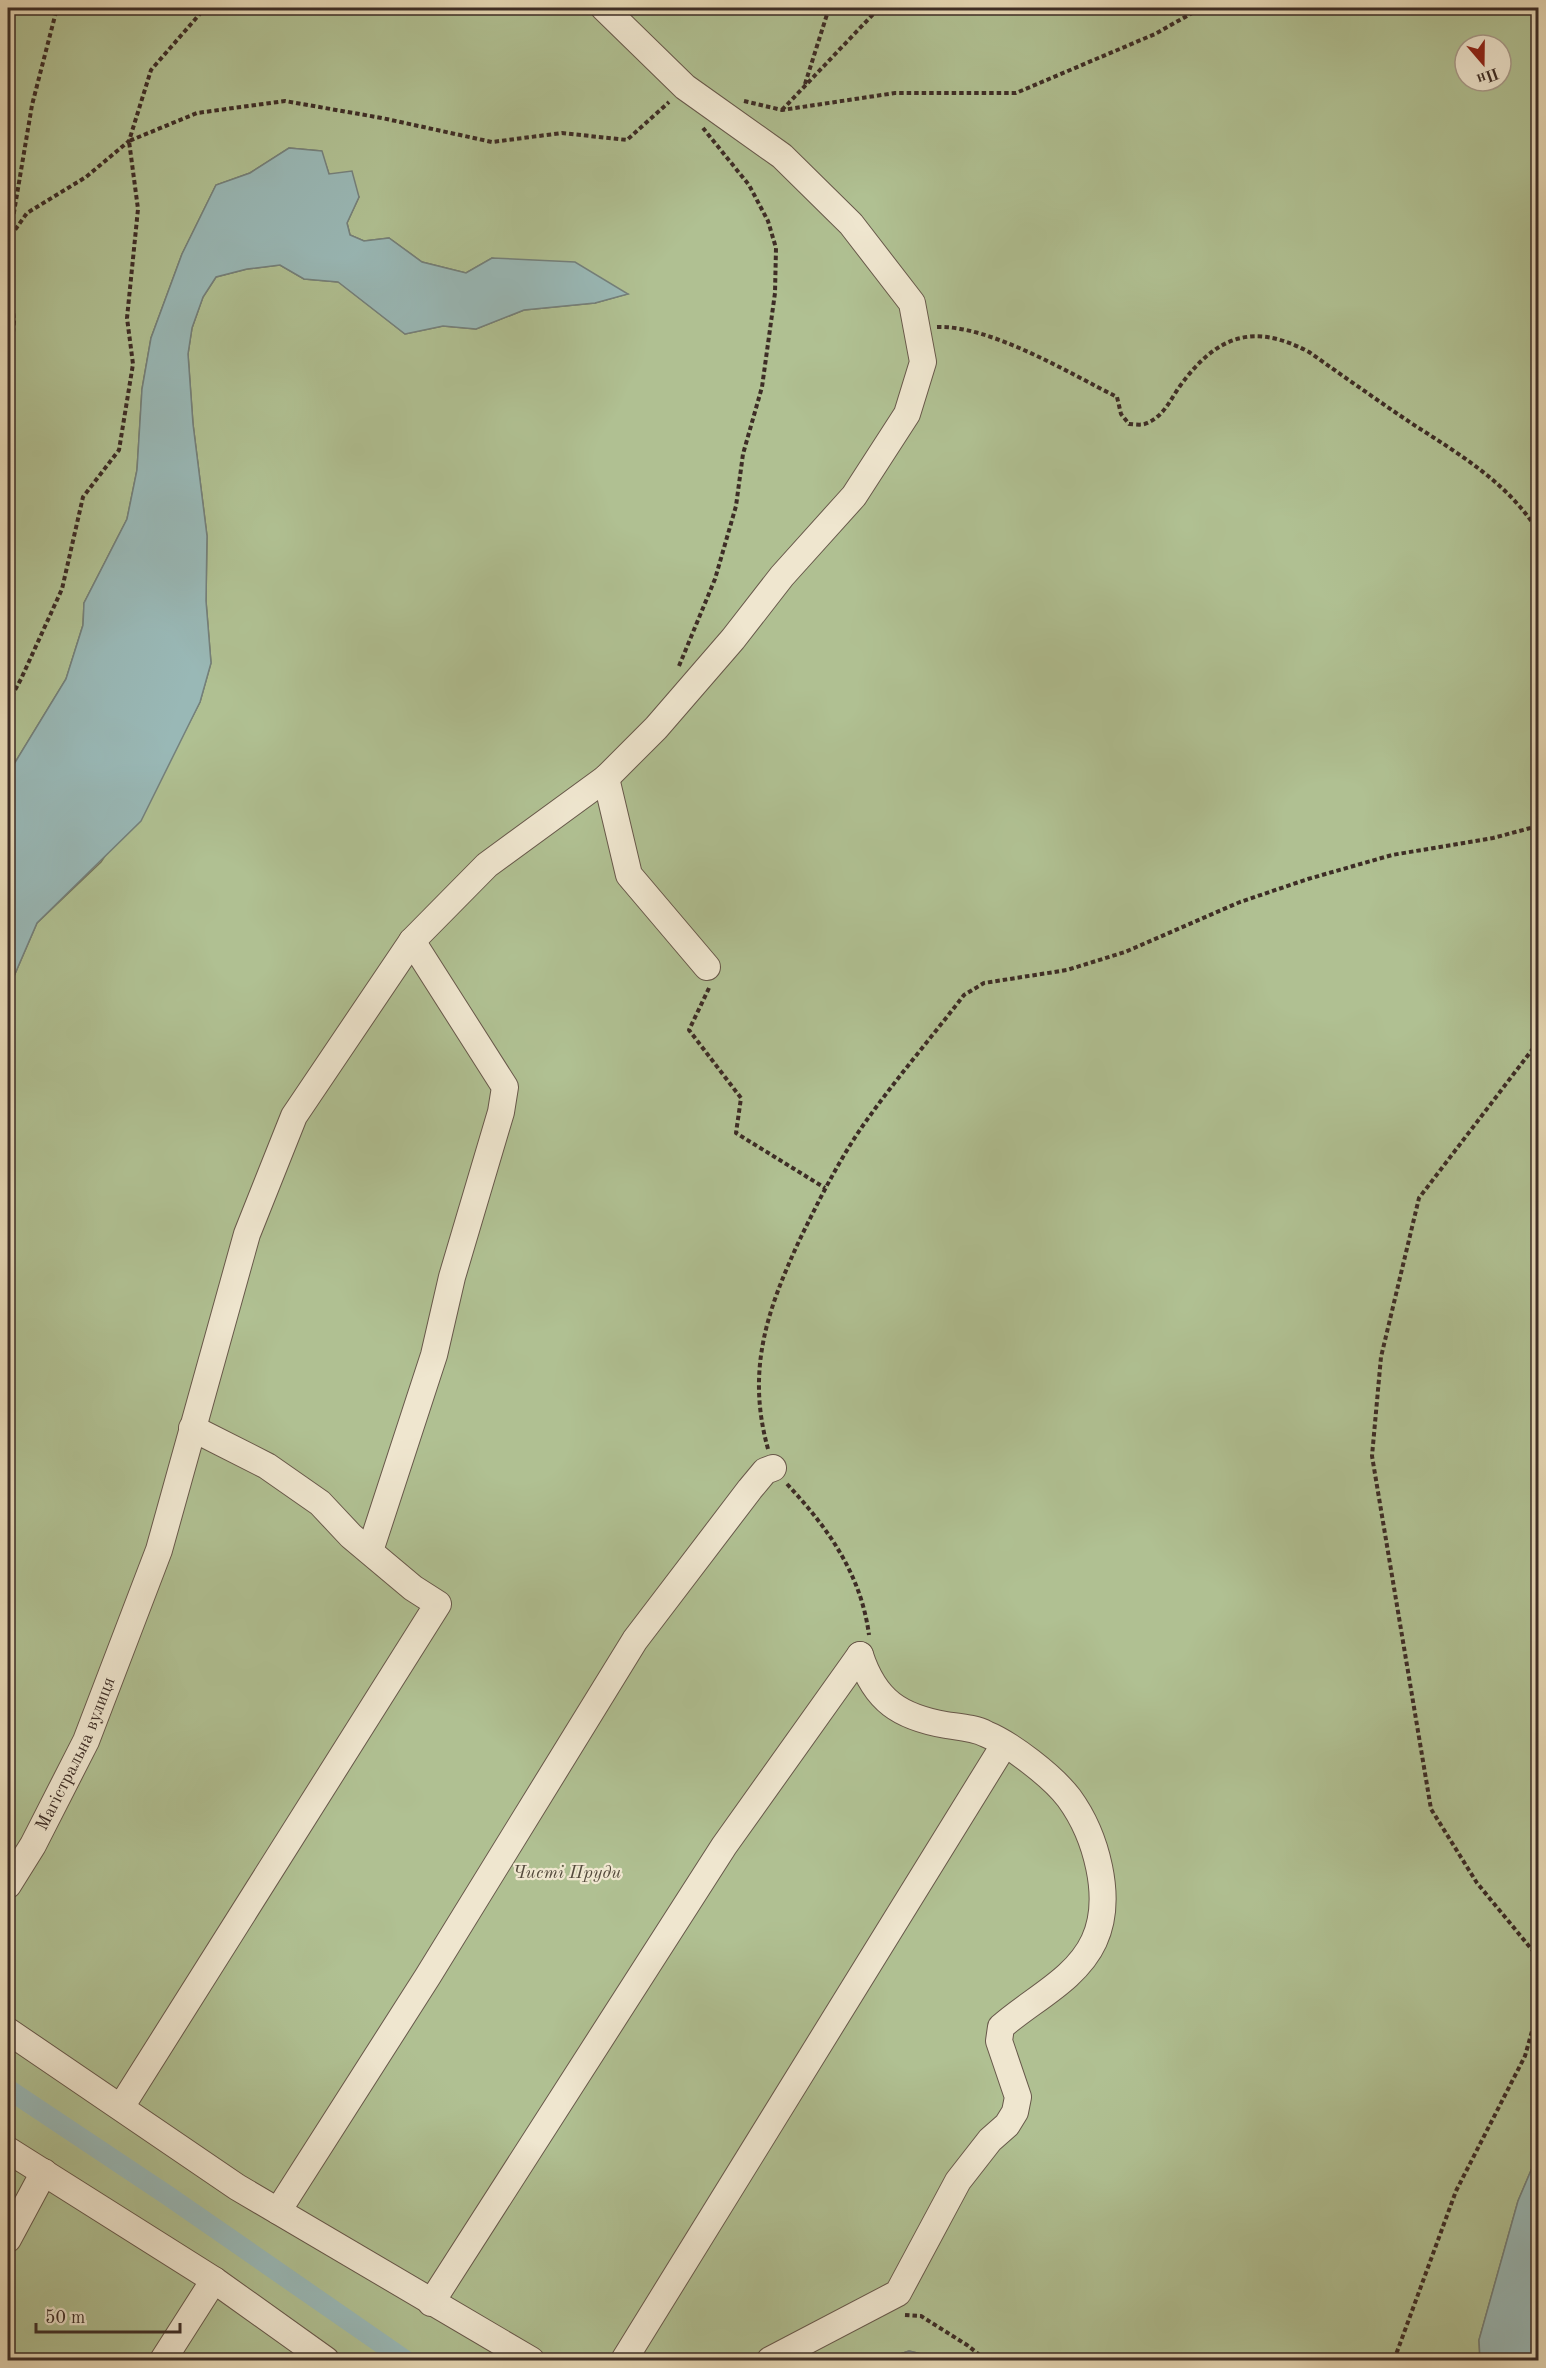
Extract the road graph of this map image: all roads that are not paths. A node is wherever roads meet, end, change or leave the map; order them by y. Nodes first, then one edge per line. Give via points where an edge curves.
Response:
1 (604, 8) edge
2 (606, 778) junction
3 (412, 941) junction
4 (707, 967) road end
5 (192, 1428) junction
6 (773, 1468) road end
7 (370, 1551) junction
8 (1004, 1744) junction
9 (8, 1886) edge
10 (8, 2031) edge
11 (122, 2107) junction
12 (8, 2150) edge
13 (44, 2172) junction
14 (278, 2211) junction
15 (8, 2239) edge
16 (214, 2280) junction
17 (431, 2302) junction
18 (163, 2361) edge
19 (326, 2361) edge
20 (531, 2361) edge
21 (624, 2361) edge
22 (770, 2361) edge

1 - 2 street, Магістральна вулиця via 684,87 782,156 851,224 912,303 923,362 907,414 854,496 656,728
2 - 3 street, Магістральна вулиця via 487,865
2 - 4 street via 629,875
3 - 5 street, Магістральна вулиця via 294,1116 248,1234
3 - 7 street via 505,1087 434,1355
5 - 7 street via 267,1466 320,1503
5 - 9 street, Магістральна вулиця via 159,1550 86,1741
6 - 14 street via 765,1471 750,1489 635,1640
7 - 11 street via 438,1604
8 - 17 street via 986,1733 906,1715 886,1700 867,1675 860,1655 724,1846
8 - 21 street
8 - 22 street via 1042,1773 1073,1805 1090,1844 1104,1903 1094,1942 1055,1986 1001,2027 999,2041 1018,2097 1015,2112 958,2181 898,2293
10 - 11 street
11 - 14 street
12 - 13 street
13 - 15 street
13 - 16 street
14 - 17 street
16 - 18 street
16 - 19 street
17 - 20 street

